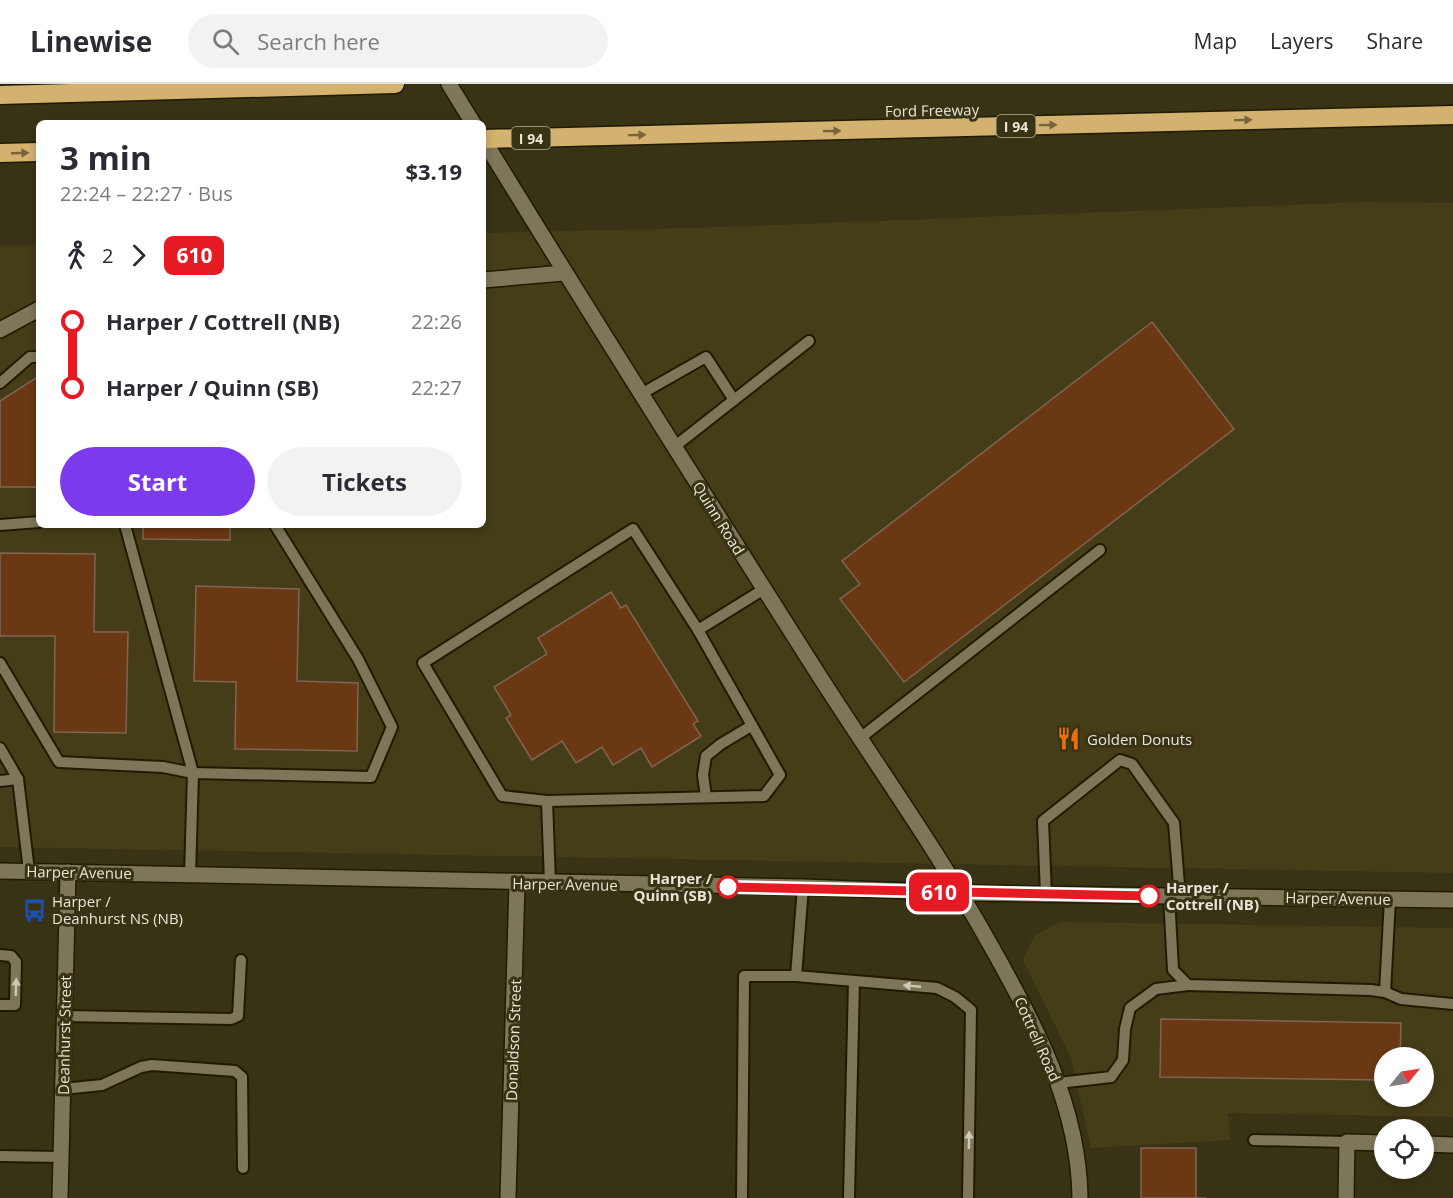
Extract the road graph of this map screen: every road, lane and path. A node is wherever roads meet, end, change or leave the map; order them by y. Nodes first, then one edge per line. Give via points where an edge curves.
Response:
1 (395, 84) edge
2 (449, 84) edge
3 (372, 85) edge
4 (0, 95) edge
5 (1453, 115) edge
6 (471, 120) edge
7 (486, 139) edge
8 (486, 144) edge
9 (36, 152) edge
10 (0, 153) edge
11 (564, 273) junction
12 (486, 280) edge
13 (36, 311) edge
14 (0, 330) edge
15 (809, 341) dead end
16 (36, 357) edge
17 (0, 383) edge
18 (641, 394) junction
19 (734, 400) junction
20 (674, 447) junction
21 (36, 522) edge
22 (0, 525) edge
23 (125, 528) edge
24 (277, 528) edge
25 (1100, 550) dead end
26 (764, 589) junction
27 (698, 630) junction
28 (0, 663) edge
29 (751, 726) junction
30 (859, 739) junction
31 (0, 748) edge
32 (192, 773) junction
33 (18, 779) junction
34 (0, 781) edge
35 (706, 797) junction
36 (547, 801) junction
37 (0, 871) edge
38 (29, 871) junction
39 (68, 872) junction
40 (190, 875) junction
41 (517, 883) junction
42 (550, 883) junction
43 (803, 888) junction
44 (961, 893) junction
45 (1046, 894) junction
46 (1174, 896) junction
47 (1390, 899) junction
48 (1453, 900) edge
49 (0, 955) edge
50 (241, 960) dead end
51 (796, 976) junction
52 (854, 981) junction
53 (1188, 985) junction
54 (1384, 992) junction
55 (1453, 1004) edge
56 (0, 1005) edge
57 (65, 1016) junction
58 (1058, 1083) junction
59 (63, 1089) junction
60 (1254, 1140) dead end
61 (1347, 1142) junction
62 (1374, 1143) edge
63 (1434, 1144) edge
64 (1453, 1145) edge
65 (0, 1156) edge
66 (61, 1157) junction
67 (243, 1168) dead end
68 (60, 1198) edge
69 (508, 1198) edge
70 (742, 1198) edge
71 (849, 1198) edge
72 (968, 1198) edge
73 (1080, 1198) edge
74 (1346, 1198) edge

1 - 3 highway
2 - 6 street
3 - 4 highway
7 -> 5 highway, Ford Freeway / I 94
8 - 11 street, Quinn Road
10 -> 9 highway
11 - 12 street
11 - 18 street, Quinn Road
13 - 14 street
15 - 19 lane
16 - 17 lane via 30,357
18 - 19 lane via 706,357
18 - 20 street, Quinn Road
19 - 20 lane
20 - 26 street, Quinn Road
21 - 22 lane
23 - 32 lane
24 - 32 lane via 358,659 392,727 371,777
25 - 30 lane
26 - 27 lane
26 - 30 street, Quinn Road
27 - 29 lane
27 - 36 lane via 633,529 423,663 502,796
28 - 32 lane via 59,762 163,767
29 - 35 lane via 706,756
29 - 35 lane via 780,775 764,796
30 - 44 street, Quinn Road
31 - 33 lane
32 - 40 lane
33 - 34 lane
33 - 38 lane
35 - 36 lane
36 - 42 lane
37 - 38 street, Harper Avenue
38 - 39 street, Harper Avenue
39 - 40 street, Harper Avenue
39 - 57 street, Deanhurst Street
40 - 41 street, Harper Avenue
41 - 42 street, Harper Avenue
41 - 69 street, Donaldson Street
42 - 43 street, Harper Avenue
43 - 44 street, Harper Avenue
43 - 51 lane
44 - 45 street, Harper Avenue
44 - 58 street, Cottrell Road via 1029,1012
45 - 46 street, Harper Avenue
45 - 46 lane via 1043,821 1120,760 1132,764 1174,823
46 - 47 street, Harper Avenue
46 - 53 lane via 1173,970
47 - 48 street, Harper Avenue
47 - 54 lane
56 -> 49 lane via 15,1005 16,962 11,956
50 - 57 lane via 238,1016 231,1019
51 - 52 lane
51 - 70 lane via 744,976
52 - 71 lane
72 -> 52 lane via 971,1010 937,988
53 - 54 lane
53 - 58 lane via 1156,990 1130,1008 1124,1060 1111,1077
54 - 55 lane via 1401,999
57 - 59 street, Deanhurst Street
58 - 73 street, Cottrell Road via 1075,1150
59 - 66 street, Deanhurst Street
59 - 67 lane via 102,1085 152,1065 235,1071 242,1077
60 - 61 lane
61 - 62 street
61 - 74 street
63 - 64 street
65 - 66 lane
66 - 68 street, Deanhurst Street

